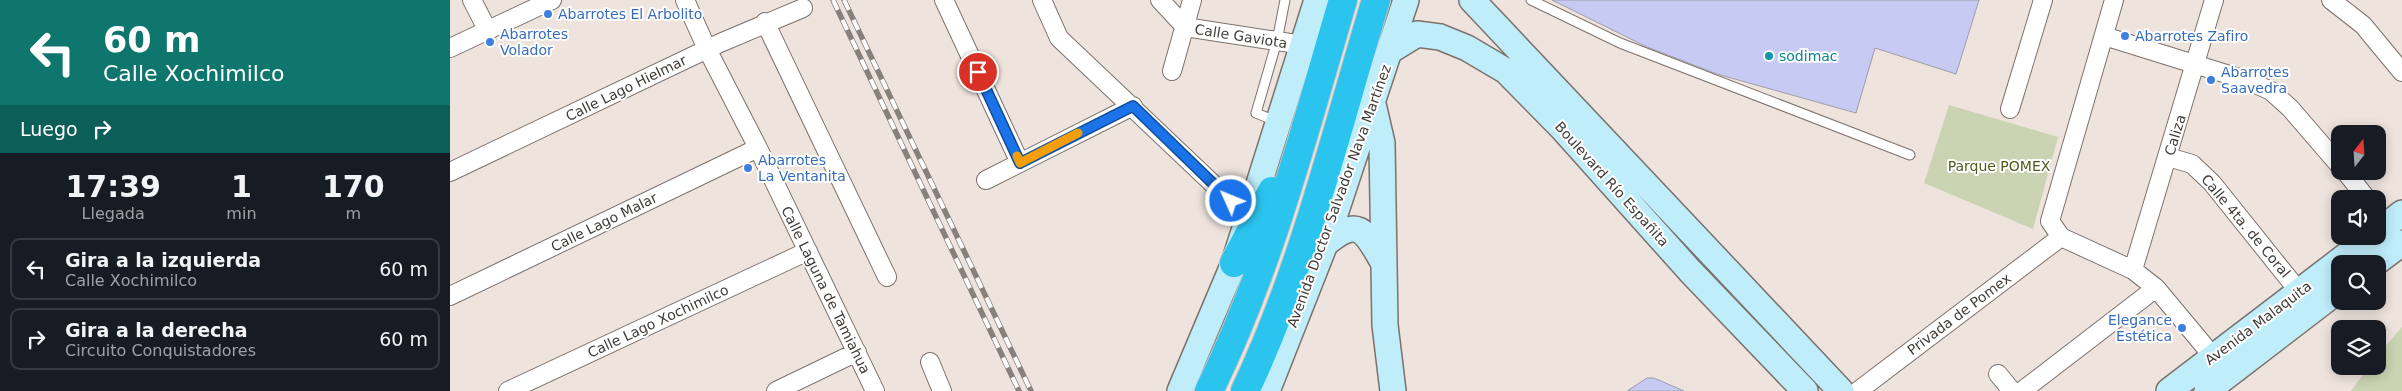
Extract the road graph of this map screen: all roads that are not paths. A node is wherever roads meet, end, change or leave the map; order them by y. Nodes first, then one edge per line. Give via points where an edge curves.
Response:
1 (472, 0) edge
2 (552, 0) edge
3 (685, 0) edge
4 (944, 0) edge
5 (1042, 0) edge
6 (1160, 0) edge
7 (1192, 0) edge
8 (1285, 0) edge
9 (1316, 0) edge
10 (1343, 0) edge
11 (1376, 0) edge
12 (1406, 0) edge
13 (1472, 0) edge
14 (1531, 0) edge
15 (2042, 0) edge
16 (2114, 0) edge
17 (2214, 0) edge
18 (2330, 0) edge
19 (802, 8) dead end
20 (765, 22) junction
21 (1185, 27) junction
22 (488, 30) junction
23 (2104, 36) junction
24 (1277, 41) junction
25 (1303, 45) junction
26 (450, 48) edge
27 (707, 50) junction
28 (1391, 50) junction
29 (2196, 65) junction
30 (1172, 72) dead end
31 (2402, 72) edge
32 (1373, 104) junction
33 (1133, 106) junction
34 (2010, 109) dead end
35 (1291, 127) junction
36 (758, 148) junction
37 (1910, 155) dead end
38 (2331, 156) edge
39 (2168, 157) junction
40 (1020, 163) junction
41 (450, 172) edge
42 (986, 180) dead end
43 (2352, 180) edge
44 (2360, 190) edge
45 (1253, 208) junction
46 (2388, 229) edge
47 (2061, 237) junction
48 (1325, 244) junction
49 (808, 251) junction
50 (2378, 255) edge
51 (1234, 263) junction
52 (1384, 264) junction
53 (2134, 270) junction
54 (887, 277) dead end
55 (2156, 288) junction
56 (2331, 292) edge
57 (450, 296) edge
58 (2306, 300) junction
59 (1290, 334) junction
60 (857, 352) junction
61 (930, 362) dead end
62 (2220, 366) junction
63 (1998, 374) dead end
64 (508, 391) edge
65 (776, 391) edge
66 (875, 391) edge
67 (942, 391) edge
68 (1180, 391) edge
69 (1210, 391) edge
70 (1245, 391) edge
71 (1250, 391) edge
72 (1267, 391) edge
73 (1393, 391) edge
74 (1805, 391) edge
75 (1841, 391) edge
76 (1858, 391) edge
77 (2012, 391) edge
78 (2022, 391) edge
79 (2169, 391) edge
80 (2207, 391) edge

1 - 22 street
2 - 22 street
3 - 27 street, Calle Laguna de Tamiahua
4 - 40 street
5 - 33 street via 1059,38
6 - 21 street, Calle Gaviota
7 - 21 street
8 - 24 lane
9 - 25 main road
10 - 35 highway
11 - 70 highway, Avenida Doctor Salvador Nava Martínez via 1292,278 1264,352
12 - 28 main road, Avenida Doctor Salvador Nava Martínez
13 - 75 main road, Boulevard Río Españita
14 - 37 lane via 1620,43
15 - 34 street
16 - 23 street
17 - 29 street, Caliza
18 - 31 street via 2363,25
19 - 20 street, Calle Lago Hielmar
20 - 27 street, Calle Lago Hielmar
20 - 54 street
21 - 24 street, Calle Gaviota
21 - 30 street
22 - 26 street
23 - 29 street
23 - 47 street via 2050,221
24 - 25 street, Calle Gaviota
24 - 35 lane via 1256,112
25 - 35 main road
27 - 36 street, Calle Laguna de Tamiahua
27 - 41 street, Calle Lago Hielmar
28 - 32 main road, Avenida Doctor Salvador Nava Martínez
28 - 74 main road, Boulevard Río Españita via 1417,34 1440,37 1467,48 1506,71
29 - 38 street via 2271,91
29 - 39 street, Caliza
32 - 48 main road, Avenida Doctor Salvador Nava Martínez
32 - 52 main road via 1382,143
33 - 40 street
33 - 45 street via 1231,201
35 - 45 main road
35 - 51 highway
35 - 69 highway via 1262,268
36 - 49 street, Calle Laguna de Tamiahua
36 - 57 street, Calle Lago Malar
39 - 53 street, Caliza
39 - 58 street, Calle 4ta. de Coral via 2192,164 2212,183
40 - 42 street
43 - 44 street
45 - 51 main road
46 - 50 main road, Avenida Malaquita
46 - 58 main road, Avenida Malaquita
47 - 53 street
47 - 76 street, Privada de Pomex
48 - 52 main road via 1341,231 1360,231 1368,235
48 - 59 main road, Avenida Doctor Salvador Nava Martínez
49 - 60 street, Calle Laguna de Tamiahua
49 - 64 street, Calle Lago Xochimilco
51 - 68 main road
52 - 73 main road via 1385,325
53 - 55 street
55 - 62 street
55 - 78 street
56 - 58 main road, Avenida Malaquita
58 - 62 main road, Avenida Malaquita
59 - 71 highway
59 - 72 main road, Avenida Doctor Salvador Nava Martínez
60 - 65 street
60 - 66 street, Calle Laguna de Tamiahua
61 - 67 street
62 - 79 main road, Avenida Malaquita
62 - 80 main road, Avenida Malaquita
63 - 77 street

